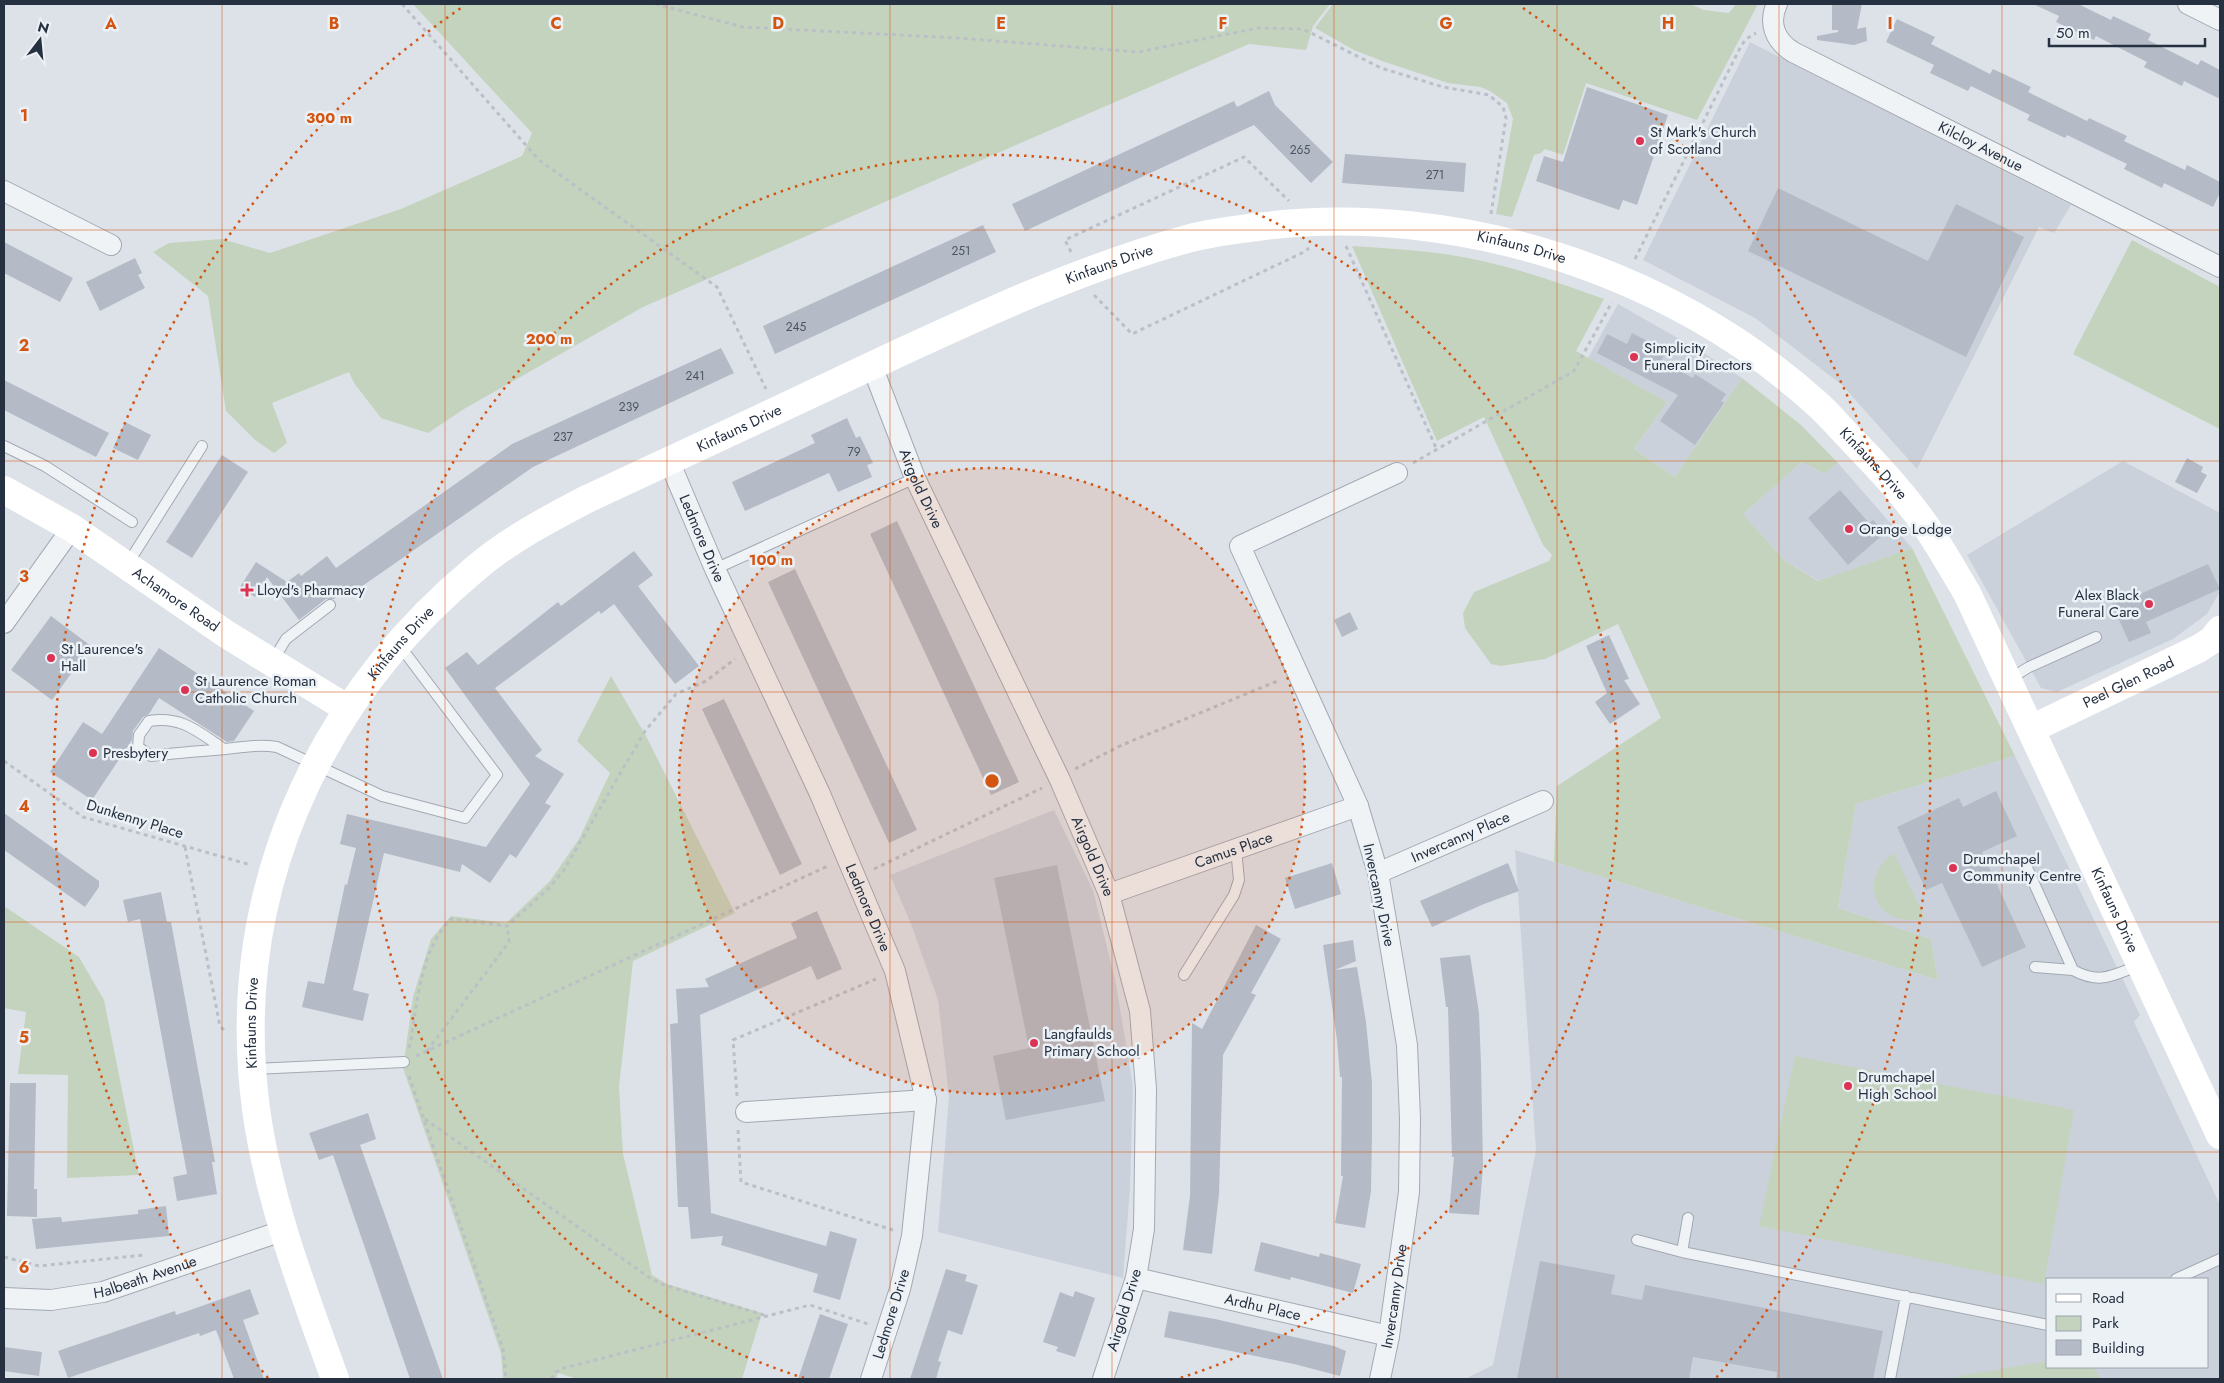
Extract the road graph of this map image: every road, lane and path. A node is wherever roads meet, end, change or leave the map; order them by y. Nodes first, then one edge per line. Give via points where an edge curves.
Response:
1 (402, 4) edge
2 (655, 4) edge
3 (1777, 4) edge
4 (2188, 4) edge
5 (2220, 20) edge
6 (4, 191) edge
7 (1490, 216) dead end
8 (1296, 222) junction
9 (1334, 222) junction
10 (111, 245) dead end
11 (2220, 267) edge
12 (1081, 273) junction
13 (872, 366) junction
14 (767, 392) dead end
15 (4, 446) edge
16 (202, 446) dead end
17 (1437, 450) dead end
18 (669, 461) junction
19 (1397, 473) dead end
20 (915, 478) junction
21 (4, 490) edge
22 (132, 522) dead end
23 (72, 528) junction
24 (127, 566) junction
25 (715, 569) junction
26 (330, 605) dead end
27 (4, 623) edge
28 (2220, 630) edge
29 (2096, 637) dead end
30 (398, 643) junction
31 (751, 646) junction
32 (272, 662) junction
33 (1297, 672) junction
34 (2007, 680) junction
35 (348, 709) junction
36 (2031, 729) junction
37 (224, 749) junction
38 (4, 761) edge
39 (315, 764) junction
40 (1060, 780) junction
41 (1039, 790) dead end
42 (1542, 801) dead end
43 (1358, 806) junction
44 (185, 847) junction
45 (1236, 849) junction
46 (847, 858) junction
47 (2024, 860) dead end
48 (886, 863) dead end
49 (272, 871) junction
50 (1378, 873) junction
51 (1109, 894) junction
52 (506, 926) junction
53 (2140, 965) junction
54 (2035, 967) dead end
55 (2073, 970) junction
56 (1184, 976) dead end
57 (250, 1034) junction
58 (427, 1051) junction
59 (404, 1062) junction
60 (253, 1069) junction
61 (926, 1100) junction
62 (746, 1112) dead end
63 (424, 1119) junction
64 (2220, 1135) edge
65 (1688, 1218) dead end
66 (282, 1231) junction
67 (1637, 1240) dead end
68 (1682, 1252) junction
69 (4, 1257) edge
70 (2220, 1259) edge
71 (161, 1272) junction
72 (1136, 1278) junction
73 (2178, 1278) edge
74 (1906, 1296) junction
75 (4, 1298) edge
76 (767, 1316) junction
77 (2046, 1325) edge
78 (888, 1330) junction
79 (1389, 1336) junction
80 (335, 1379) edge
81 (506, 1379) edge
82 (551, 1379) edge
83 (870, 1379) edge
84 (1103, 1379) edge
85 (1380, 1379) edge
86 (1890, 1379) edge

1 - 14 path via 539,160 717,287
2 - 7 path via 743,26 1138,52 1258,28 1303,30 1381,68 1444,87 1480,92 1496,100 1503,107 1506,118
3 - 11 street, Kilcloy Avenue via 1772,21 1774,31 1782,44 1793,52
4 - 5 street
6 - 10 street
8 - 9 street, Kinfauns Drive
8 - 12 street, Kinfauns Drive via 1223,231 1189,239
8 - 12 path via 1292,203 1244,157 1065,240
9 - 12 path via 1304,252 1132,334 1089,290
9 - 17 path
9 - 34 street, Kinfauns Drive via 1394,224 1486,237 1559,257 1624,280 1701,318 1747,349 1815,402 1886,475 1928,529 1967,593
12 - 13 street, Kinfauns Drive via 1005,304
13 - 18 street, Kinfauns Drive
13 - 20 street, Airgold Drive
15 - 22 lane via 45,466
16 - 24 lane
18 - 25 street, Ledmore Drive
18 - 30 street, Kinfauns Drive via 529,530 478,566
19 - 33 street, Invercanny Drive via 1240,546
20 - 25 lane
20 - 40 street, Airgold Drive
21 - 23 street, Achamore Road
23 - 24 street, Achamore Road
23 - 27 street
24 - 32 street, Achamore Road
25 - 31 street, Ledmore Drive
26 - 32 lane via 286,639
28 - 36 street, Peel Glen Road via 2198,649
29 - 34 lane
30 - 35 street, Kinfauns Drive
30 - 39 lane via 496,775 465,818 382,796
31 - 46 street, Ledmore Drive
31 - 52 path via 706,681 676,694 645,731 564,870 548,889
32 - 35 street, Achamore Road
33 - 40 path via 1122,745
33 - 43 street, Invercanny Drive
34 - 36 street, Kinfauns Drive
35 - 39 street, Kinfauns Drive
36 - 53 street, Kinfauns Drive
37 - 37 lane via 151,756 138,747 139,735 149,721 166,718 187,724
37 - 39 lane via 262,744
38 - 44 path, Dunkenny Place via 83,817
39 - 49 street, Kinfauns Drive
40 - 51 street, Airgold Drive
41 - 48 path
42 - 50 street, Invercanny Place
43 - 45 street, Camus Place
43 - 50 street, Invercanny Drive
44 - 49 path, Dunkenny Place
44 - 57 path via 220,1026 227,1033
45 - 51 street, Camus Place
45 - 56 lane via 1239,880 1234,895
46 - 58 path
46 - 61 street, Ledmore Drive via 895,971
47 - 55 lane
49 - 57 street, Kinfauns Drive via 256,951
50 - 79 street, Invercanny Drive via 1407,1045 1410,1119 1409,1192
51 - 72 street, Airgold Drive via 1140,1012 1146,1089 1144,1229
52 - 58 path via 509,942
52 - 59 path via 451,918 444,925 433,941
53 - 55 lane via 2106,978 2087,977
53 - 64 street, Kinfauns Drive
54 - 55 lane
57 - 60 street, Kinfauns Drive
58 - 59 path
59 - 60 lane
59 - 63 path
60 - 66 street, Kinfauns Drive via 264,1156
61 - 62 street
61 - 78 street, Ledmore Drive via 912,1236
63 - 76 path via 650,1278
63 - 81 path via 503,1349
65 - 68 lane
66 - 71 street, Halbeath Avenue
66 - 80 street, Kinfauns Drive
67 - 68 lane
68 - 74 lane
69 - 71 path via 39,1266 146,1255 153,1259
70 - 73 lane
71 - 75 street, Halbeath Avenue via 103,1292 77,1297 51,1300
72 - 79 street, Ardhu Place
72 - 84 street, Airgold Drive
74 - 77 lane
74 - 86 lane
76 - 78 path via 810,1305
76 - 82 path via 564,1368
78 - 83 street, Ledmore Drive
79 - 85 street, Invercanny Drive

